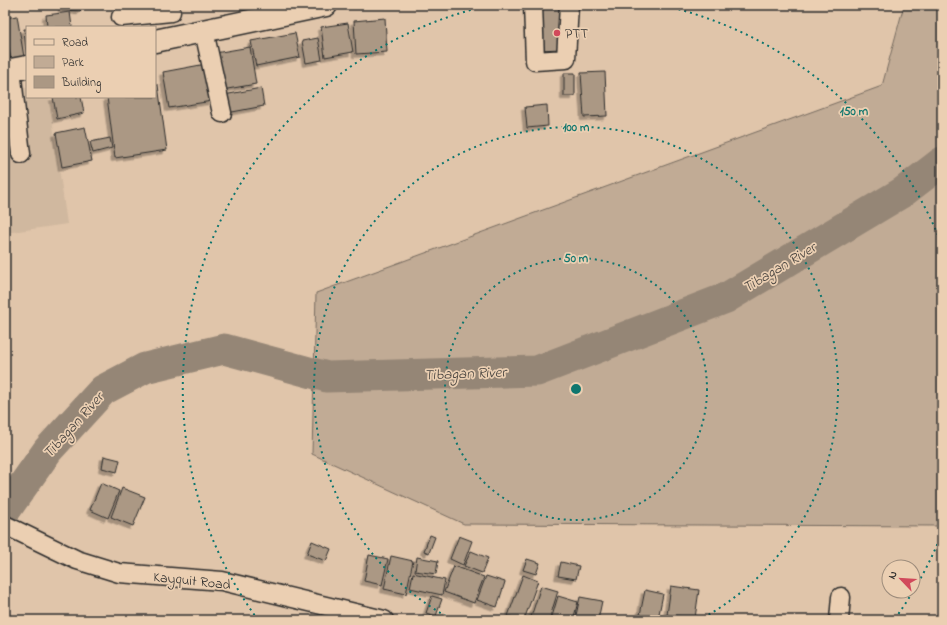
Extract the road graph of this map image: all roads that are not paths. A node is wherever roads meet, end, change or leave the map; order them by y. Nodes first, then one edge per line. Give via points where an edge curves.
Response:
1 (326, 5) edge
2 (533, 5) edge
3 (569, 5) edge
4 (171, 8) edge
5 (120, 16) edge
6 (204, 31) junction
7 (163, 40) edge
8 (14, 70) edge
9 (222, 113) dead end
10 (21, 154) dead end
11 (5, 525) edge
12 (841, 597) dead end
13 (384, 620) edge
14 (839, 620) edge

1 - 6 main road
2 - 3 street via 535,61 566,59
4 - 5 street
4 - 7 street
6 - 7 main road
6 - 9 street
8 - 10 street
11 - 13 street, Kayquit Road via 77,560 119,573 222,581
12 - 14 street

